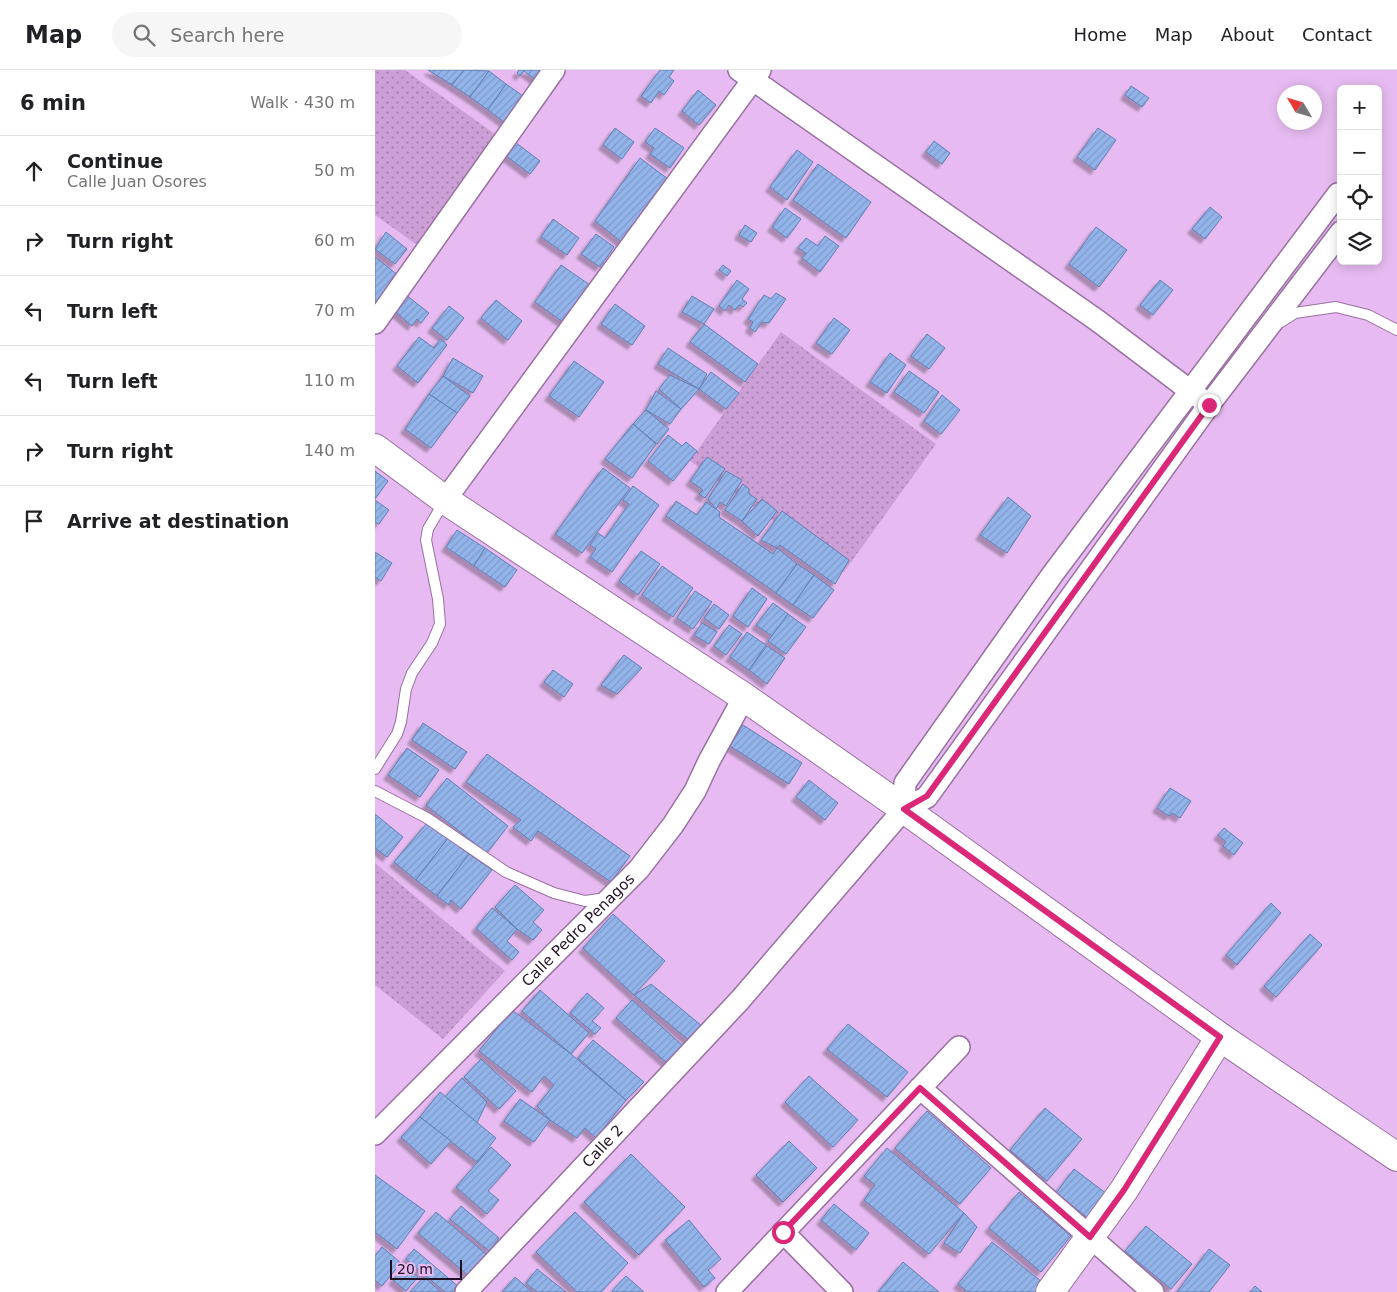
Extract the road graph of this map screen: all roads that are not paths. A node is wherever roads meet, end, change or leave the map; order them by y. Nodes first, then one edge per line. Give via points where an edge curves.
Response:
1 (554, 70) edge
2 (751, 73) edge
3 (1337, 195) edge
4 (1337, 237) edge
5 (375, 323) edge
6 (1397, 330) edge
7 (1266, 331) junction
8 (1189, 390) junction
9 (1209, 405) junction
10 (375, 448) edge
11 (445, 500) junction
12 (744, 697) junction
13 (375, 769) edge
14 (375, 791) edge
15 (904, 809) junction
16 (613, 897) junction
17 (1220, 1037) junction
18 (959, 1047) dead end
19 (920, 1088) junction
20 (375, 1134) edge
21 (1397, 1157) edge
22 (783, 1232) junction
23 (1090, 1237) junction
24 (466, 1292) edge
25 (727, 1292) edge
26 (841, 1292) edge
27 (1050, 1292) edge
28 (1153, 1292) edge

1 - 5 street
2 - 8 street via 1098,321
2 - 11 street
3 - 8 street
4 - 7 street, Calle 2
6 - 7 lane via 1368,315 1336,307 1295,313
7 - 9 street, Calle 2
8 - 9 street
8 - 15 street via 1052,575 905,783
9 - 15 street, Calle 2 via 927,796
10 - 11 street
11 - 12 street
11 - 13 lane via 428,529 426,540 440,624 405,689 397,734
12 - 15 street
12 - 16 street, Calle Pedro Penagos via 695,791 673,825
14 - 16 lane via 427,818 506,872 554,893 585,901
15 - 17 street
15 - 24 street, Calle 2 via 740,1000
16 - 20 street, Calle Pedro Penagos
17 - 21 street
17 - 23 street via 1124,1190
18 - 19 street
19 - 22 street
19 - 23 street
22 - 25 street
22 - 26 street
23 - 27 street
23 - 28 street

